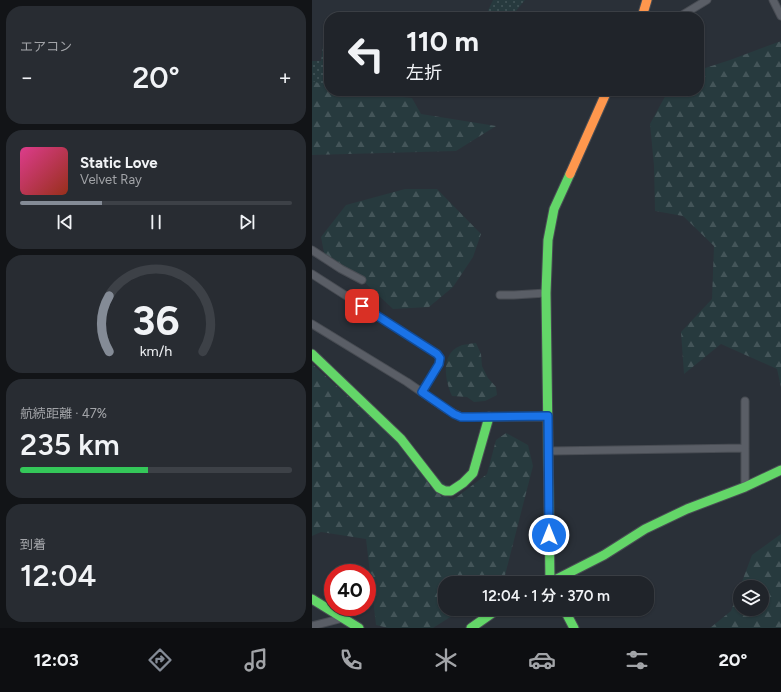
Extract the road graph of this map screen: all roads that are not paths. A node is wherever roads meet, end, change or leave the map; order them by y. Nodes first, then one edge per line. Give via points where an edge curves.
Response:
1 (647, 0) edge
2 (707, 0) edge
3 (773, 0) edge
4 (643, 12) edge
5 (687, 12) edge
6 (781, 16) edge
7 (605, 96) edge
8 (312, 250) edge
9 (312, 274) edge
10 (362, 280) dead end
11 (546, 293) junction
12 (500, 294) dead end
13 (312, 324) edge
14 (312, 354) edge
15 (422, 392) junction
16 (745, 401) dead end
17 (548, 416) junction
18 (489, 417) junction
19 (746, 448) junction
20 (549, 451) junction
21 (781, 470) edge
22 (745, 487) junction
23 (550, 576) edge
24 (564, 576) edge
25 (312, 599) edge
26 (488, 616) edge
27 (568, 616) edge
28 (343, 618) junction
29 (312, 626) edge
30 (359, 628) edge
31 (471, 628) edge
32 (574, 628) edge

1 - 4 street
2 - 5 street
3 - 6 street
7 - 11 street via 554,209 548,240
8 - 10 street
9 - 15 street via 437,354 440,358 439,364
11 - 12 street
11 - 17 street
13 - 15 street
14 - 18 street via 401,439 443,491 453,490 473,472
15 - 18 street via 461,417
16 - 19 street
17 - 18 street
17 - 20 street
19 - 20 street
19 - 22 street
20 - 23 street
21 - 22 street
22 - 24 street via 687,509 645,529 604,555
25 - 28 street
26 - 31 street
27 - 32 street
28 - 29 street
28 - 30 street

